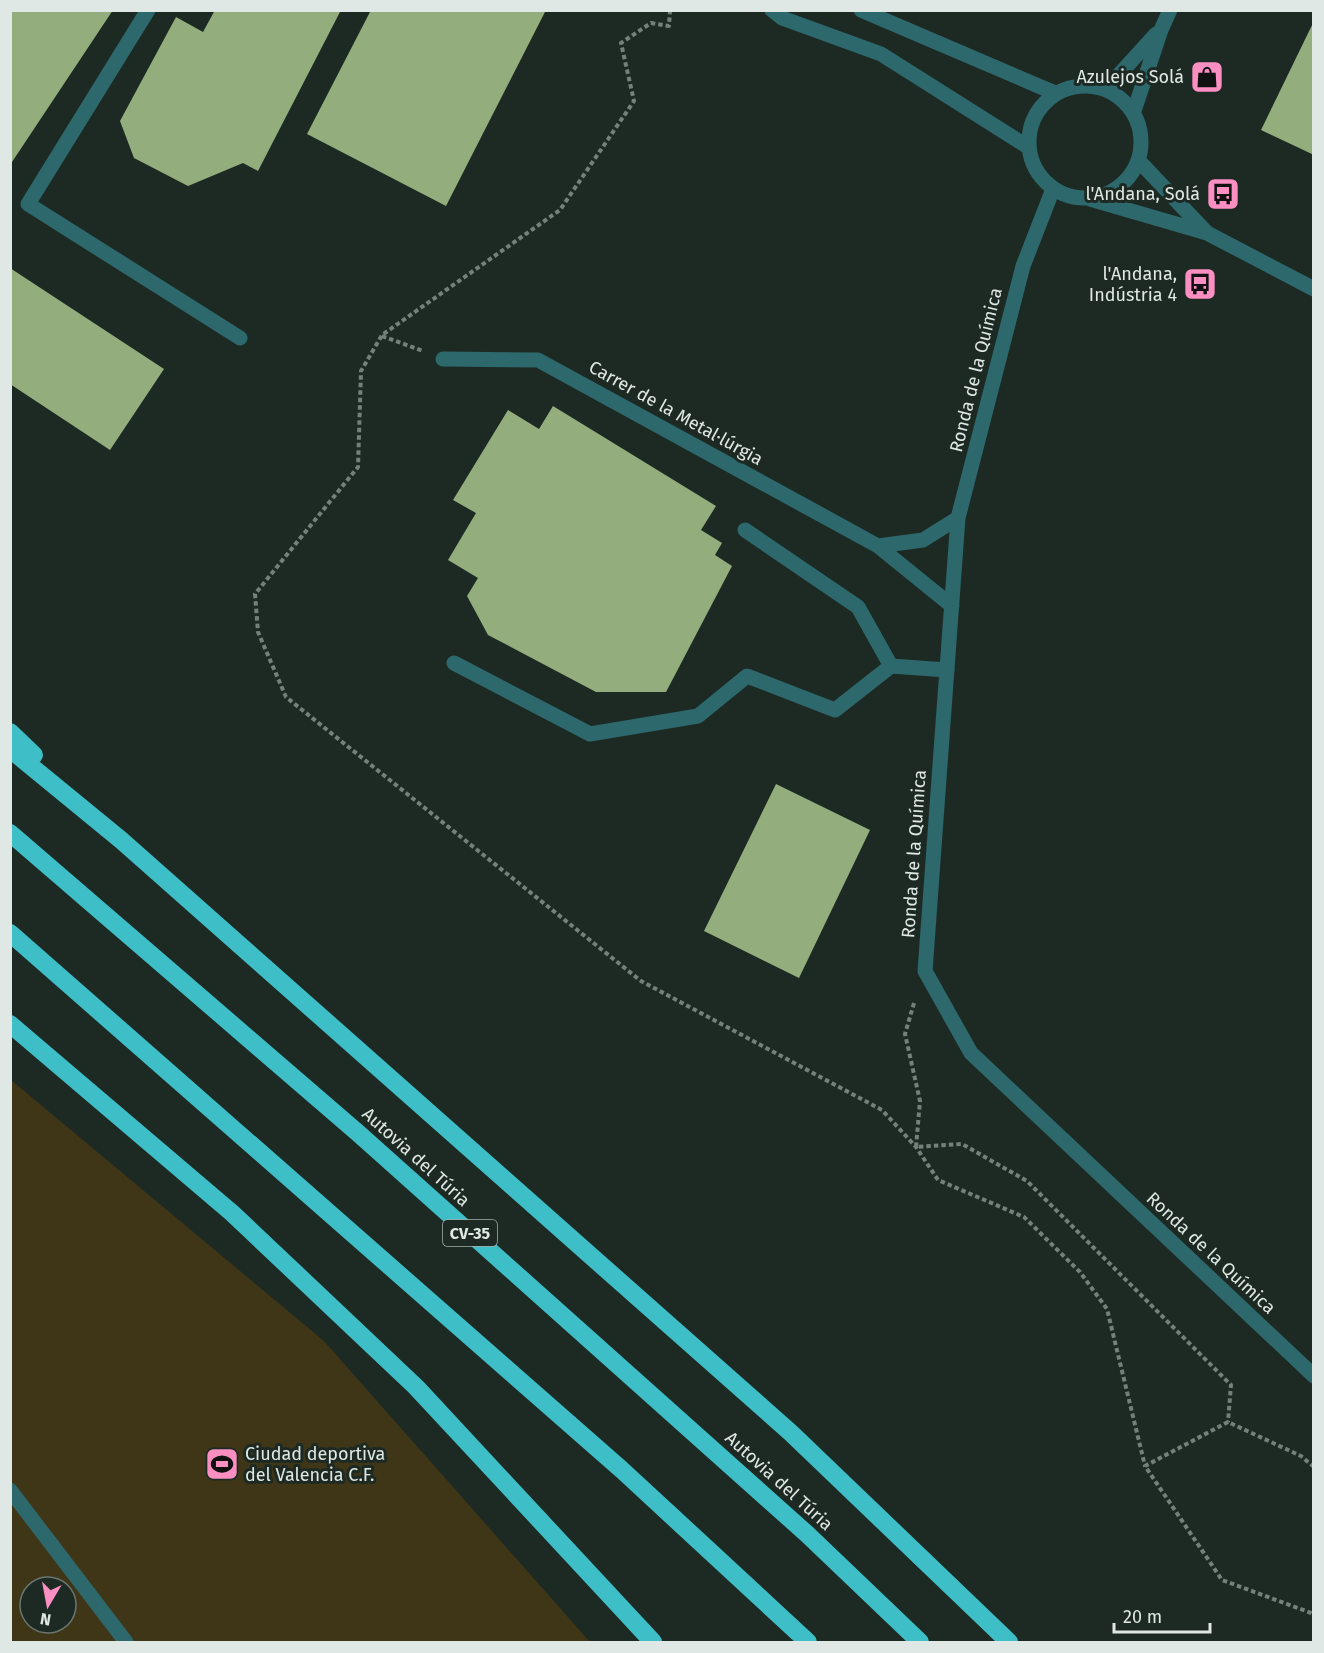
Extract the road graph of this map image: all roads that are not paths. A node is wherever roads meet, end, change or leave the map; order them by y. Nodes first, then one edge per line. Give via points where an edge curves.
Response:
1 (148, 10) edge
2 (772, 10) edge
3 (861, 10) edge
4 (1170, 10) edge
5 (1161, 30) junction
6 (1106, 89) junction
7 (1056, 93) junction
8 (1134, 111) junction
9 (1028, 147) junction
10 (1139, 161) junction
11 (1053, 189) junction
12 (1090, 199) junction
13 (1207, 233) junction
14 (1314, 290) edge
15 (240, 338) dead end
16 (443, 359) road end
17 (958, 518) junction
18 (745, 530) dead end
19 (878, 546) junction
20 (952, 606) junction
21 (454, 663) dead end
22 (891, 666) junction
23 (947, 670) junction
24 (10, 732) edge
25 (10, 748) edge
26 (10, 833) edge
27 (121, 840) junction
28 (10, 933) edge
29 (10, 1024) edge
30 (1314, 1376) edge
31 (10, 1490) edge
32 (126, 1642) edge
33 (653, 1642) edge
34 (808, 1642) edge
35 (920, 1642) edge
36 (1009, 1642) edge

1 - 15 street via 28,204
2 - 9 street via 782,18 881,54
3 - 7 street
4 - 5 street
5 - 6 street
5 - 8 street
6 - 7 street via 1080,85
6 - 8 street
7 - 9 street via 1034,116
8 - 10 street via 1142,135
9 - 11 street via 1035,170
10 - 12 street via 1120,187
10 - 13 street
11 - 12 street via 1071,199
11 - 17 street, Ronda de la Química via 1023,266
12 - 13 street
13 - 14 street
16 - 19 street, Carrer de la Metal·lúrgia via 538,360
17 - 19 street via 922,540
17 - 20 street, Ronda de la Química
18 - 22 street via 858,608
19 - 20 street, Carrer de la Metal·lúrgia
20 - 23 street, Ronda de la Química
21 - 22 street via 590,734 698,716 747,676 835,710
22 - 23 street
23 - 30 street, Ronda de la Química via 925,971 970,1053
24 - 27 highway
25 - 27 highway
26 - 35 highway, Autovia del Túria / CV-35 via 375,1148 799,1526
27 - 36 highway via 790,1432
28 - 34 highway via 622,1470
29 - 33 highway via 232,1213 416,1387
31 - 32 street

